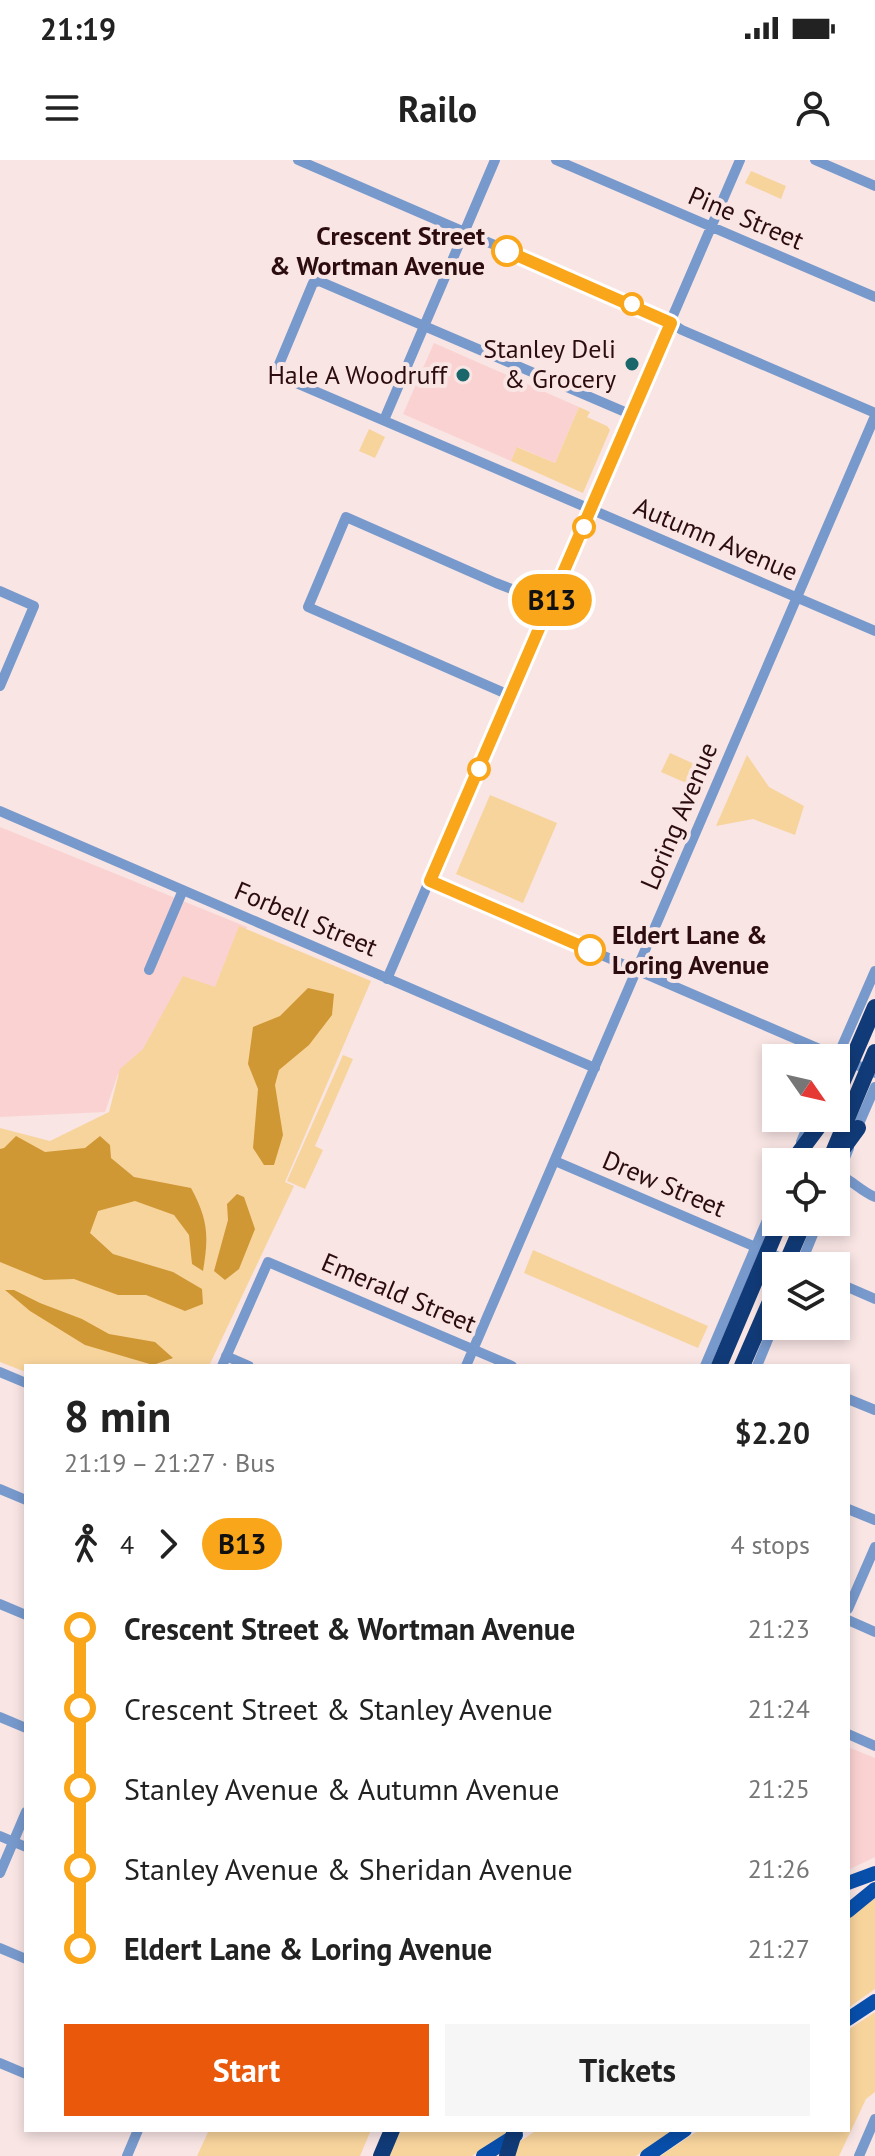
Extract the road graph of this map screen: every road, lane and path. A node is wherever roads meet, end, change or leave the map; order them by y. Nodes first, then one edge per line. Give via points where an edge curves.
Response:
1 (298, 160) edge
2 (495, 160) edge
3 (556, 160) edge
4 (740, 160) edge
5 (815, 160) edge
6 (875, 186) edge
7 (711, 227) junction
8 (464, 232) junction
9 (875, 297) edge
10 (671, 323) junction
11 (424, 326) junction
12 (875, 414) edge
13 (632, 415) junction
14 (384, 420) junction
15 (591, 509) junction
16 (0, 591) edge
17 (797, 597) junction
18 (551, 604) junction
19 (875, 631) edge
20 (0, 686) edge
21 (511, 696) junction
22 (0, 811) edge
23 (430, 881) junction
24 (183, 890) junction
25 (637, 969) junction
26 (149, 970) dead end
27 (875, 971) edge
28 (387, 979) junction
29 (875, 1007) edge
30 (805, 1044) edge
31 (847, 1044) edge
32 (850, 1046) edge
33 (875, 1052) edge
34 (850, 1064) edge
35 (595, 1068) junction
36 (871, 1072) edge
37 (875, 1087) edge
38 (858, 1128) joint
39 (815, 1132) edge
40 (803, 1148) edge
41 (842, 1148) edge
42 (846, 1148) edge
43 (555, 1161) junction
44 (850, 1179) edge
45 (875, 1197) edge
46 (765, 1236) edge
47 (770, 1236) edge
48 (761, 1250) junction
49 (765, 1252) edge
50 (850, 1288) edge
51 (875, 1299) edge
52 (762, 1320) edge
53 (768, 1340) edge
54 (474, 1349) junction
55 (224, 1361) edge
56 (758, 1363) edge
57 (467, 1364) edge
58 (508, 1364) edge
59 (706, 1364) edge
60 (720, 1364) edge
61 (743, 1364) edge
62 (0, 1372) edge
63 (24, 1382) edge
64 (850, 1400) edge
65 (875, 1410) edge
66 (0, 1489) edge
67 (24, 1499) edge
68 (850, 1510) edge
69 (875, 1520) edge
70 (875, 1547) edge
71 (0, 1604) edge
72 (850, 1604) edge
73 (24, 1614) edge
74 (850, 1621) edge
75 (875, 1632) edge
76 (0, 1717) edge
77 (24, 1727) edge
78 (850, 1735) edge
79 (875, 1746) edge
80 (24, 1816) edge
81 (0, 1836) edge
82 (13, 1841) junction
83 (24, 1846) edge
84 (0, 1873) edge
85 (875, 1873) edge
86 (850, 1882) edge
87 (875, 1889) edge
88 (850, 1909) edge
89 (0, 1948) edge
90 (24, 1958) edge
91 (875, 2001) edge
92 (850, 2018) edge
93 (0, 2063) edge
94 (24, 2073) edge
95 (875, 2119) edge
96 (137, 2132) edge
97 (391, 2132) edge
98 (514, 2132) edge
99 (520, 2132) edge
100 (682, 2132) edge
101 (127, 2156) edge
102 (381, 2156) edge
103 (483, 2156) edge
104 (507, 2156) edge
105 (647, 2156) edge
106 (859, 2156) edge

1 - 8 street
2 - 8 street
3 - 7 street, Pine Street
4 - 7 street
5 - 6 street
7 - 9 street, Pine Street
7 - 10 street
8 - 10 street
8 - 11 street
10 - 12 street
10 - 13 street
11 - 13 street
11 - 14 street
11 - 14 street, Autumn Avenue via 316,281 275,374
12 - 17 street, Loring Avenue
13 - 15 street
14 - 15 street, Autumn Avenue
15 - 17 street, Autumn Avenue
15 - 18 street
16 - 20 street via 34,606
17 - 19 street, Autumn Avenue
17 - 25 street, Loring Avenue
18 - 21 street
18 - 21 street via 346,517 308,607
21 - 23 street
22 - 24 street, Forbell Street
23 - 25 street
23 - 28 street
24 - 26 street
24 - 28 street, Forbell Street
25 - 30 street
25 - 35 street, Loring Avenue
27 - 31 street
28 - 35 street, Forbell Street
29 - 32 highway
33 - 36 highway
34 - 36 street
35 - 43 street, Loring Avenue
36 - 41 highway
37 - 38 street
38 - 42 highway
39 - 40 highway
43 - 48 street, Drew Street
43 - 54 street, Loring Avenue
44 - 45 street
46 - 48 street
47 - 48 highway
48 - 49 street, Drew Street
48 - 59 street
48 - 60 highway
50 - 51 street
52 - 61 highway
53 - 56 street
54 - 55 street, Emerald Street via 268,1262
54 - 57 street, Loring Avenue
54 - 58 street, Emerald Street
62 - 63 street
64 - 65 street
66 - 67 street
68 - 69 street
70 - 72 street
71 - 73 street
74 - 75 street
76 - 77 street
78 - 79 street
80 - 82 street
81 - 82 street
82 - 83 street
82 - 84 street
85 - 86 main road
87 - 88 main road
89 - 90 street
91 - 92 main road
93 - 94 street
95 - 106 street
96 - 101 street
97 - 102 highway
98 - 104 highway
99 - 103 main road
100 - 105 main road

